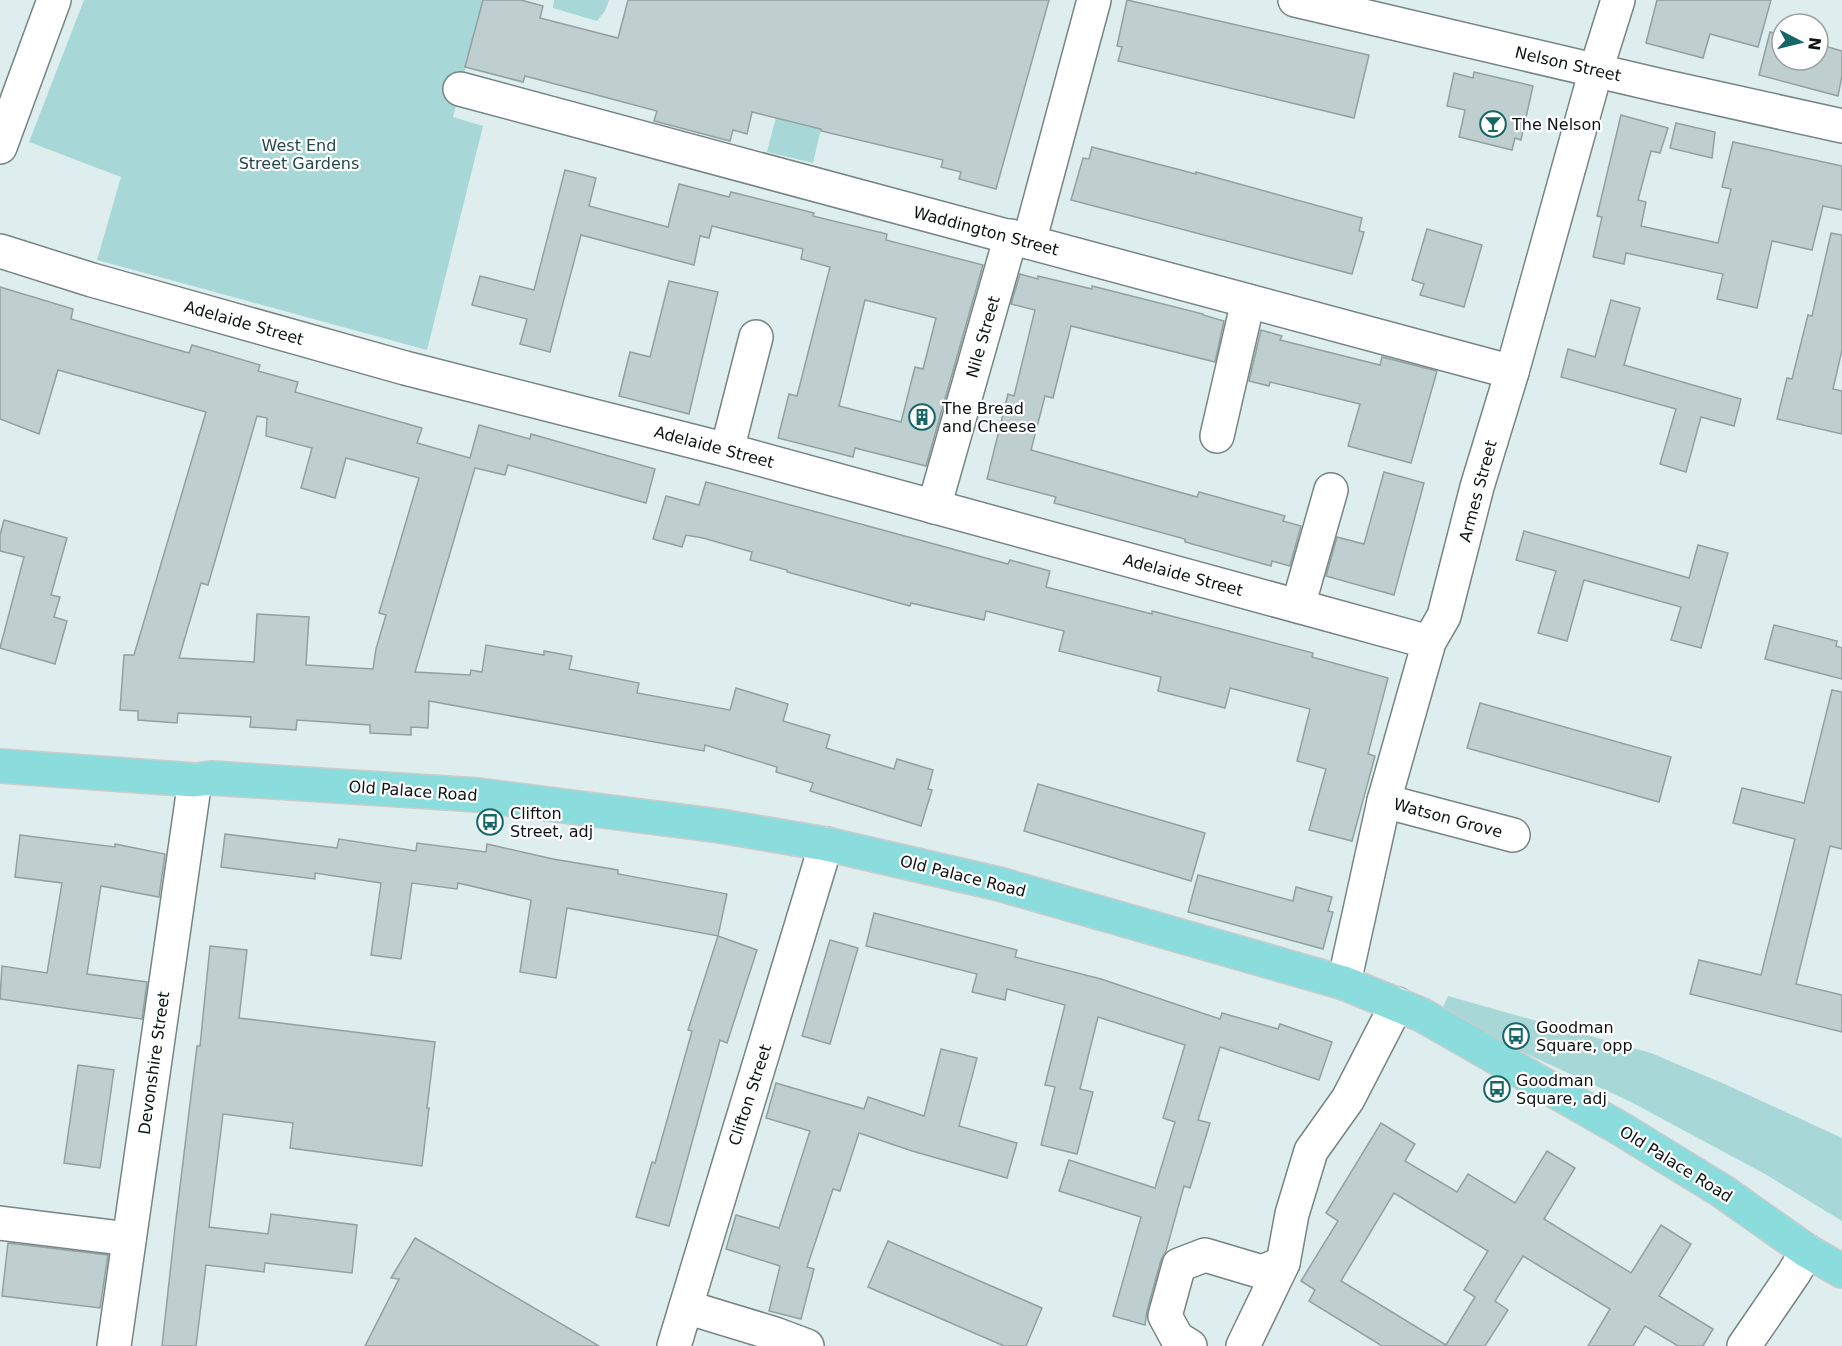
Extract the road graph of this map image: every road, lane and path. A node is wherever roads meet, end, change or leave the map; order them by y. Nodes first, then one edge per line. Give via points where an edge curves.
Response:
1 (54, 0) edge
2 (1094, 0) edge
3 (1295, 0) edge
4 (1618, 0) edge
5 (1596, 70) junction
6 (460, 89) dead end
7 (1842, 126) edge
8 (0, 147) edge
9 (1020, 239) junction
10 (0, 250) edge
11 (1248, 301) junction
12 (756, 337) dead end
13 (1512, 372) junction
14 (1217, 436) dead end
15 (727, 450) junction
16 (1331, 490) dead end
17 (934, 507) junction
18 (1298, 606) junction
19 (1429, 642) junction
20 (0, 766) edge
21 (195, 780) junction
22 (1384, 801) junction
23 (1513, 835) dead end
24 (826, 844) junction
25 (1344, 983) junction
26 (1397, 1004) junction
27 (0, 1223) edge
28 (129, 1239) junction
29 (1807, 1251) junction
30 (1283, 1263) junction
31 (1842, 1271) edge
32 (686, 1307) junction
33 (114, 1346) edge
34 (674, 1346) edge
35 (807, 1346) edge
36 (1190, 1346) edge
37 (1243, 1346) edge
38 (1744, 1346) edge

1 - 8 street
2 - 9 street, Nile Street
3 - 5 street, Nelson Street
4 - 5 street, Armes Street
5 - 7 street, Nelson Street
5 - 13 street, Armes Street
6 - 9 street, Waddington Street
9 - 11 street, Waddington Street
9 - 17 street, Nile Street
10 - 15 street, Adelaide Street via 92,280 405,368
11 - 13 street, Waddington Street
11 - 14 street
12 - 15 street
13 - 19 street, Armes Street via 1444,616
15 - 17 street, Adelaide Street
16 - 18 street
17 - 18 street, Adelaide Street
18 - 19 street, Adelaide Street
19 - 22 street, Armes Street
20 - 21 main road, Old Palace Road
21 - 24 main road, Old Palace Road via 478,795 720,826
21 - 28 street, Devonshire Street
22 - 23 street, Watson Grove
22 - 25 street, Armes Street
24 - 25 main road, Old Palace Road via 999,884
24 - 32 street, Clifton Street
25 - 26 main road, Old Palace Road
26 - 29 main road, Old Palace Road via 1621,1129 1722,1191
26 - 30 street via 1348,1099 1311,1151 1292,1214
27 - 28 street
28 - 33 street, Devonshire Street
29 - 31 main road, Old Palace Road
29 - 38 street
30 - 36 street via 1262,1272 1205,1255 1179,1265 1165,1316 1177,1338
30 - 37 street
32 - 34 street, Clifton Street
32 - 35 street

